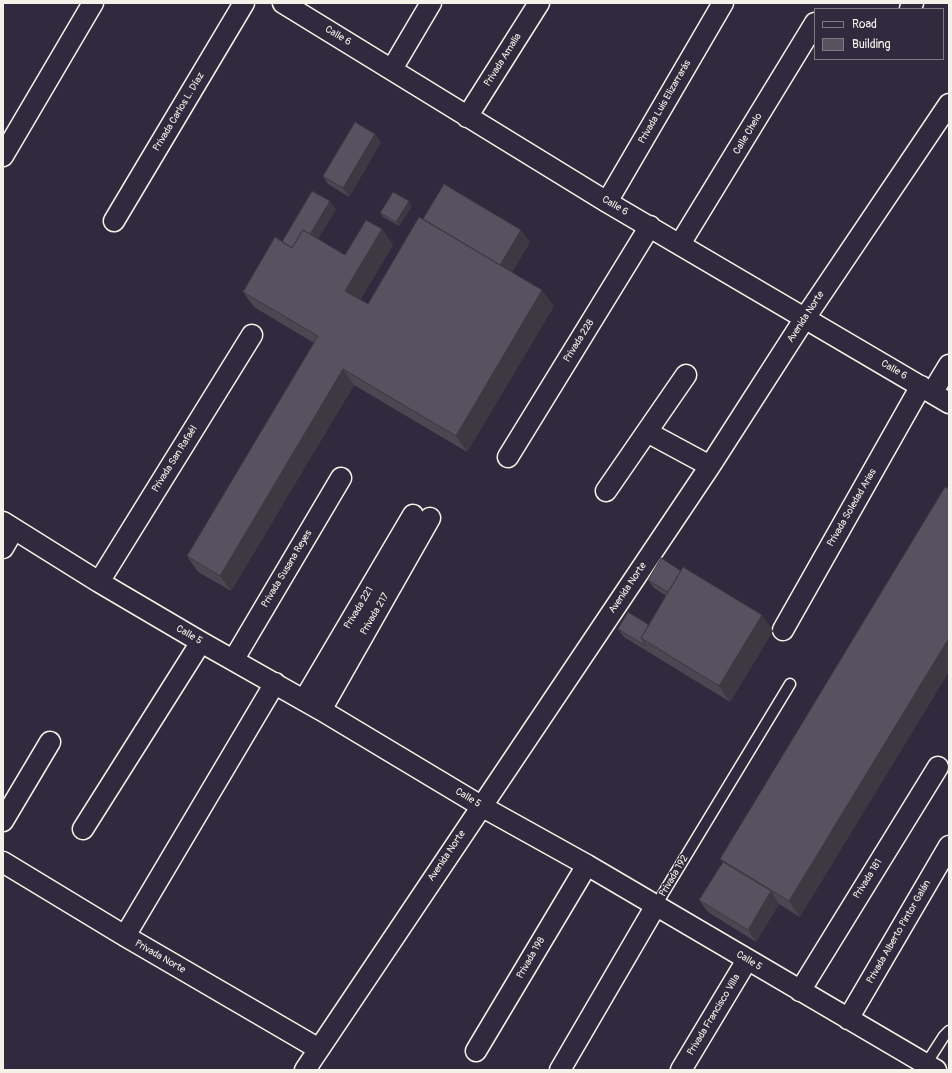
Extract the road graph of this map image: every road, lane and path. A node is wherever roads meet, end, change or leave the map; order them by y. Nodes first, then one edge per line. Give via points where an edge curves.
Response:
1 (93, 3) edge
2 (244, 3) edge
3 (283, 3) edge
4 (431, 3) edge
5 (538, 3) edge
6 (724, 3) edge
7 (814, 25) edge
8 (392, 69) junction
9 (949, 104) edge
10 (467, 116) junction
11 (3, 156) edge
12 (607, 202) junction
13 (114, 222) dead end
14 (650, 226) junction
15 (680, 244) junction
16 (805, 318) junction
17 (252, 335) dead end
18 (949, 365) edge
19 (686, 375) dead end
20 (934, 394) edge
21 (647, 432) junction
22 (508, 457) dead end
23 (710, 466) junction
24 (341, 478) dead end
25 (606, 490) dead end
26 (422, 517) joint
27 (9, 526) edge
28 (3, 548) edge
29 (99, 582) junction
30 (783, 630) dead end
31 (201, 642) junction
32 (234, 660) junction
33 (275, 683) junction
34 (790, 684) dead end
35 (304, 700) junction
36 (321, 710) junction
37 (50, 742) dead end
38 (938, 767) dead end
39 (481, 806) junction
40 (3, 821) edge
41 (83, 829) dead end
42 (949, 846) edge
43 (3, 862) edge
44 (587, 865) junction
45 (656, 907) junction
46 (126, 936) junction
47 (747, 960) junction
48 (800, 991) junction
49 (848, 1019) junction
50 (949, 1031) edge
51 (319, 1049) junction
52 (476, 1051) dead end
53 (931, 1067) edge
54 (306, 1070) edge
55 (560, 1070) edge
56 (681, 1070) edge

1 - 11 street
2 - 13 street, Privada Carlos L. Díaz
3 - 8 street, Calle 6
4 - 8 street
5 - 10 street, Privada Amalia
6 - 12 street, Privada Luis Elizarrarás
7 - 15 street, Calle Chelo
8 - 10 street, Calle 6
9 - 16 street, Avenida Norte
10 - 12 street, Calle 6
12 - 14 street, Calle 6
14 - 15 street, Calle 6
14 - 22 street, Privada 228
15 - 16 street, Calle 6
16 - 20 street, Calle 6
16 - 23 street, Avenida Norte
17 - 29 street, Privada San Rafaél
18 - 20 street, Privada Soledad Arias
19 - 21 street
20 - 30 street, Privada Soledad Arias
21 - 23 street
21 - 25 street
23 - 39 street, Avenida Norte
24 - 32 street, Privada Susana Reyes
26 - 35 street, Privada 221
26 - 36 street, Privada 217
27 - 28 street
27 - 29 street, Calle 5
29 - 31 street, Calle 5
31 - 32 street, Calle 5
31 - 41 street
32 - 33 street, Calle 5
33 - 35 street, Calle 5
33 - 46 street
34 - 45 lane, Privada 192
35 - 36 street, Calle 5
36 - 39 street, Calle 5
37 - 40 street
38 - 48 street, Privada 181
39 - 44 street, Calle 5
39 - 51 street, Avenida Norte
42 - 49 street, Privada Alberto Pintor Galán
43 - 46 street, Privada Norte
44 - 45 street, Calle 5
44 - 52 street, Privada 198
45 - 47 street, Calle 5
45 - 55 street, Privada 192
46 - 51 street, Privada Norte
47 - 48 street, Calle 5
47 - 56 street, Privada Francisco Villa
48 - 49 street, Calle 5
49 - 53 street, Calle 5
50 - 53 lane via 944,1036
51 - 54 street, Avenida Norte

